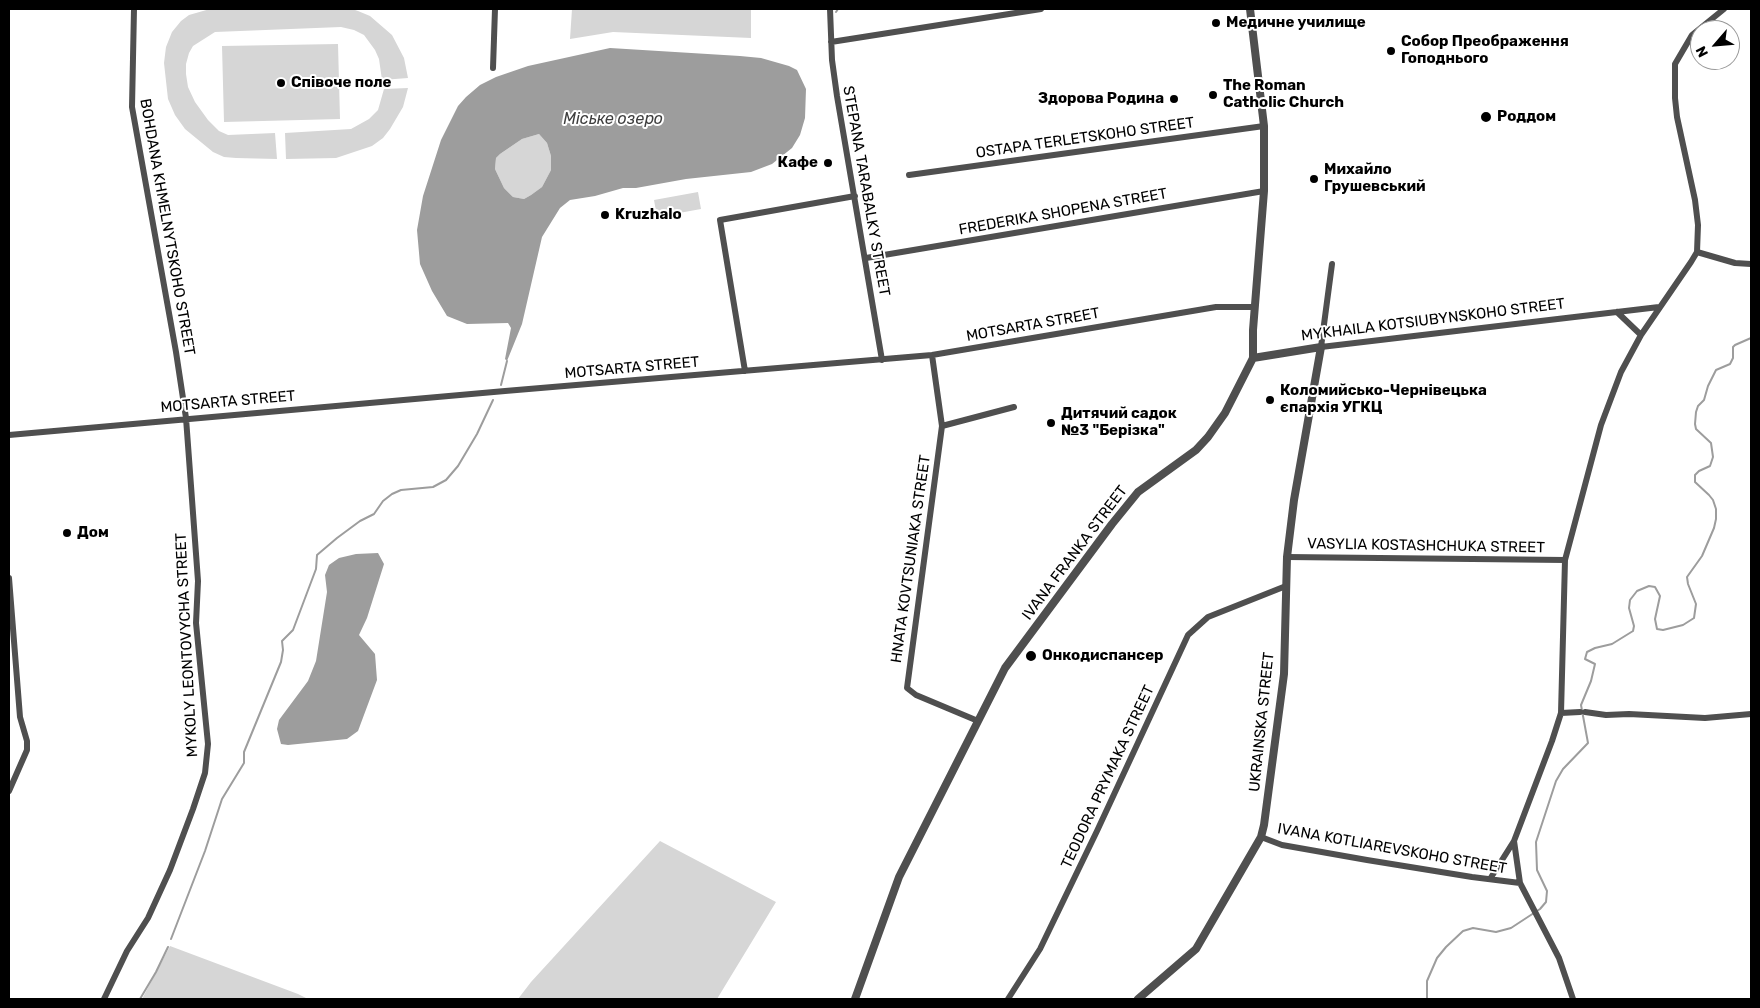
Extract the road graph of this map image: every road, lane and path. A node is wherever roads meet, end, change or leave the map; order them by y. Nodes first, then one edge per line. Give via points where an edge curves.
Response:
1 (134, 9) edge
2 (495, 9) edge
3 (830, 9) edge
4 (1041, 9) edge
5 (1250, 9) edge
6 (1724, 9) edge
7 (831, 42) junction
8 (493, 68) dead end
9 (1264, 126) junction
10 (909, 175) dead end
11 (1264, 191) junction
12 (855, 196) junction
13 (1696, 252) junction
14 (866, 258) junction
15 (1332, 264) dead end
16 (1751, 264) edge
17 (1254, 307) junction
18 (1659, 308) junction
19 (1617, 312) junction
20 (1641, 335) junction
21 (1321, 347) junction
22 (932, 355) junction
23 (1253, 358) junction
24 (882, 360) junction
25 (745, 371) junction
26 (1014, 407) dead end
27 (186, 418) junction
28 (942, 426) junction
29 (9, 435) edge
30 (1287, 557) junction
31 (1565, 560) junction
32 (9, 578) edge
33 (1286, 586) junction
34 (1561, 713) junction
35 (1751, 714) edge
36 (978, 721) junction
37 (9, 791) edge
38 (1261, 838) junction
39 (1514, 841) junction
40 (1490, 879) junction
41 (1520, 883) junction
42 (104, 999) edge
43 (855, 999) edge
44 (1008, 999) edge
45 (1138, 999) edge
46 (1573, 999) edge

1 - 27 street, BOHDANA KHMELNYTSKOHO STREET via 132,107
2 - 8 street
3 - 7 street, STEPANA TARABALKY STREET
4 - 7 street
5 - 9 street, IVANA FRANKA STREET
6 - 13 street via 1692,35 1675,66 1677,117 1698,225
7 - 12 street, STEPANA TARABALKY STREET
9 - 10 street, OSTAPA TERLETSKOHO STREET
9 - 11 street, IVANA FRANKA STREET
11 - 14 street, FREDERIKA SHOPENA STREET
11 - 17 street, IVANA FRANKA STREET
12 - 14 street, STEPANA TARABALKY STREET
12 - 25 street via 720,220
13 - 16 street
13 - 18 street
14 - 24 street, STEPANA TARABALKY STREET
15 - 21 street
17 - 22 street, MOTSARTA STREET via 1216,307
17 - 23 street, IVANA FRANKA STREET
18 - 19 street, MYKHAILA KOTSIUBYNSKOHO STREET
18 - 20 street
19 - 20 street
19 - 21 street, MYKHAILA KOTSIUBYNSKOHO STREET
20 - 31 street via 1621,372 1601,425
21 - 23 street, MYKHAILA KOTSIUBYNSKOHO STREET
21 - 30 street, UKRAINSKA STREET
22 - 24 street, MOTSARTA STREET
22 - 28 street, HNATA KOVTSUNIAKA STREET
23 - 36 street, IVANA FRANKA STREET via 1214,430 1199,447 1144,486 1112,524 1005,668
24 - 25 street, MOTSARTA STREET
25 - 27 street, MOTSARTA STREET
26 - 28 street
27 - 29 street, MOTSARTA STREET
27 - 42 street, MYKOLY LEONTOVYCHA STREET via 198,580 196,623 208,744 205,773 170,870
28 - 36 street, HNATA KOVTSUNIAKA STREET via 907,688
30 - 31 street, VASYLIA KOSTASHCHUKA STREET
30 - 33 street, UKRAINSKA STREET
31 - 34 street
32 - 37 street via 20,718 27,750
33 - 38 street, UKRAINSKA STREET via 1284,674
33 - 44 street, TEODORA PRYMAKA STREET via 1208,617 1188,635 1040,949
34 - 35 street via 1706,718
34 - 39 street
36 - 43 street, IVANA FRANKA STREET via 899,877
38 - 40 street, IVANA KOTLIAREVSKOHO STREET via 1282,845
38 - 45 street, UKRAINSKA STREET via 1196,949
39 - 40 street
39 - 41 street
40 - 41 street, IVANA KOTLIAREVSKOHO STREET
41 - 46 street via 1559,958

